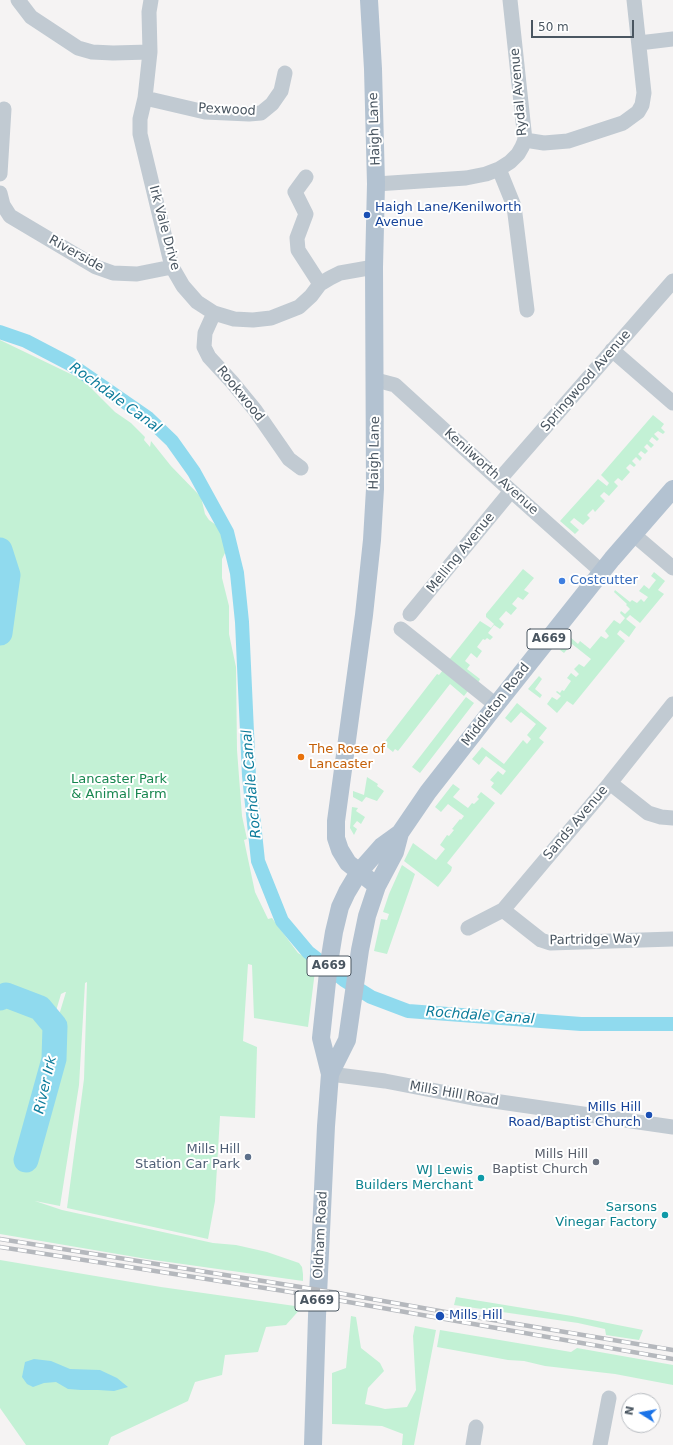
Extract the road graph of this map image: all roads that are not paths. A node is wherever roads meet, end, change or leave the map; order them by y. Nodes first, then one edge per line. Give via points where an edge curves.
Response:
1 (18, 0) edge
2 (151, 0) edge
3 (369, 0) edge
4 (510, 0) edge
5 (634, 0) edge
6 (673, 39) edge
7 (639, 43) junction
8 (150, 52) junction
9 (284, 73) dead end
10 (145, 98) junction
11 (4, 109) dead end
12 (525, 140) junction
13 (499, 169) junction
14 (0, 174) edge
15 (306, 177) dead end
16 (376, 184) junction
17 (0, 194) edge
18 (172, 267) junction
19 (374, 267) junction
20 (673, 281) edge
21 (320, 284) junction
22 (527, 310) dead end
23 (214, 313) junction
24 (612, 350) junction
25 (376, 380) junction
26 (673, 402) edge
27 (301, 468) dead end
28 (499, 480) junction
29 (673, 489) edge
30 (511, 491) junction
31 (633, 534) junction
32 (673, 568) edge
33 (602, 572) junction
34 (410, 614) dead end
35 (400, 629) dead end
36 (673, 704) edge
37 (496, 705) junction
38 (610, 783) junction
39 (673, 818) edge
40 (400, 833) junction
41 (359, 872) junction
42 (377, 886) junction
43 (503, 910) junction
44 (468, 928) dead end
45 (673, 939) edge
46 (330, 1074) junction
47 (673, 1127) edge
48 (609, 1398) dead end
49 (476, 1427) dead end
50 (313, 1445) edge
51 (473, 1445) edge
52 (600, 1445) edge

1 - 8 street via 31,17 78,48 92,52
2 - 8 street, Irk Vale Drive
3 - 16 main road, Haigh Lane
4 - 12 street, Rydal Avenue
5 - 7 street
6 - 7 street
7 - 12 street via 644,93 642,105 632,118 568,141 544,143
8 - 10 street, Irk Vale Drive
9 - 10 street, Pexwood via 281,90 272,104 261,113 205,112
10 - 18 street, Irk Vale Drive via 140,119 140,134
11 - 14 street
12 - 13 street, Rydal Avenue via 518,154
13 - 16 street, Rydal Avenue via 466,178
13 - 22 street via 514,206
15 - 21 street via 295,192 306,214 297,238 298,250
16 - 19 main road, Haigh Lane
17 - 18 street, Riverside via 10,216 96,267 114,273 137,274
18 - 23 street, Irk Vale Drive via 182,286 197,302
19 - 21 street, Irk Vale Drive via 340,273
19 - 25 main road, Haigh Lane
20 - 24 street, Springwood Avenue
21 - 23 street, Irk Vale Drive via 299,307 271,318 234,319
23 - 27 street, Rookwood via 205,333 204,347 209,357 255,410 288,459
24 - 26 street
24 - 28 street, Springwood Avenue
25 - 28 street, Kenilworth Avenue via 395,385
25 - 41 main road, Haigh Lane via 372,540 336,821 336,838 340,850 348,863
28 - 30 street, Kenilworth Avenue
29 - 31 main road, Middleton Road / A669
30 - 33 street, Kenilworth Avenue
30 - 34 street, Melling Avenue
31 - 32 street
31 - 33 main road, Middleton Road / A669
33 - 37 main road, Middleton Road / A669
35 - 37 street
36 - 38 street, Sands Avenue
37 - 40 main road, Middleton Road / A669 via 428,792
38 - 39 street via 648,813
38 - 43 street, Sands Avenue
40 - 41 main road, Middleton Road / A669 via 382,846
40 - 42 main road, Middleton Road / A669 via 395,852
41 - 42 main road, Haigh Lane
41 - 46 main road, Middleton Road / A669 via 340,907 334,932 321,1038
42 - 46 main road, Middleton Road / A669 via 360,950 346,1040
43 - 44 street, Sands Avenue
43 - 45 street, Partridge Way via 541,940 550,943
46 - 47 street, Mills Hill Road
46 - 50 main road, Oldham Road / A669
48 - 52 street
49 - 51 street

